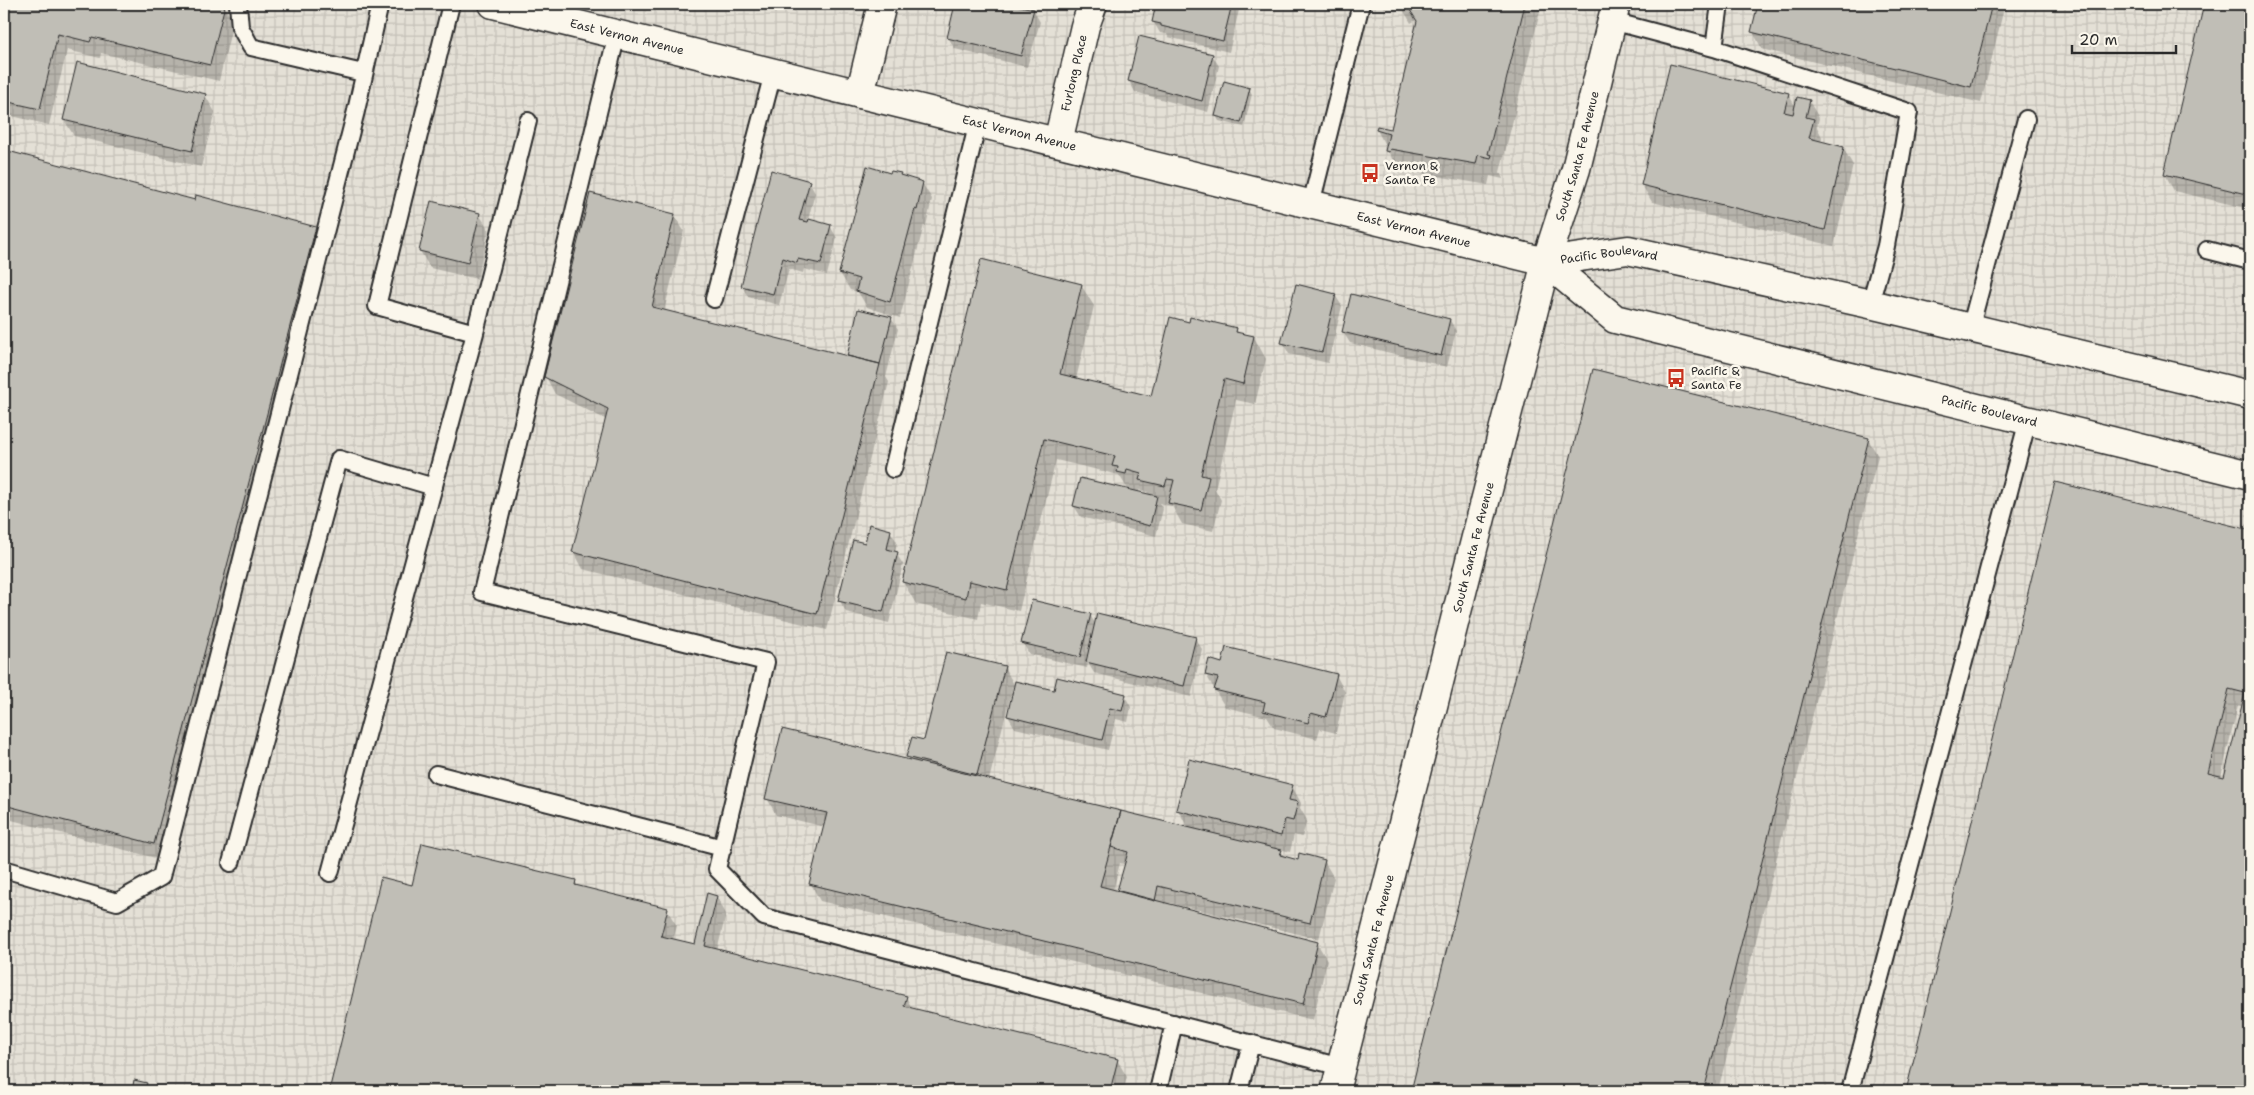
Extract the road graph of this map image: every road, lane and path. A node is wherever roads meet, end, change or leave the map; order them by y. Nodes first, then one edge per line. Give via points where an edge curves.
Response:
1 (238, 4) edge
2 (380, 4) edge
3 (451, 4) edge
4 (493, 4) edge
5 (882, 4) edge
6 (1093, 4) edge
7 (1361, 4) edge
8 (1720, 4) edge
9 (1614, 12) edge
10 (617, 34) junction
11 (1714, 48) junction
12 (773, 72) junction
13 (363, 73) junction
14 (860, 94) junction
15 (2026, 119) dead end
16 (528, 121) dead end
17 (978, 122) junction
18 (1058, 142) junction
19 (1310, 204) junction
20 (2207, 250) dead end
21 (2250, 261) edge
22 (1546, 262) junction
23 (714, 299) dead end
24 (1870, 304) junction
25 (1970, 329) junction
26 (475, 333) junction
27 (2250, 395) edge
28 (2028, 420) junction
29 (893, 469) dead end
30 (2250, 475) edge
31 (434, 487) junction
32 (436, 774) dead end
33 (722, 848) junction
34 (231, 863) dead end
35 (4, 869) edge
36 (330, 873) dead end
37 (1174, 1024) junction
38 (1251, 1043) junction
39 (1338, 1079) edge
40 (1158, 1091) edge
41 (1239, 1091) edge
42 (1850, 1091) edge

1 - 13 lane via 240,28 251,47
2 - 13 lane
3 - 26 lane via 377,306
4 - 10 main road, East Vernon Avenue
5 - 14 main road
6 - 18 main road, Furlong Place
7 - 19 lane
8 - 11 lane
9 - 11 lane
9 - 22 main road, South Santa Fe Avenue via 1576,169
10 - 12 main road, East Vernon Avenue
10 - 33 lane via 482,592 766,662
11 - 24 lane via 1909,112 1886,246
12 - 14 main road, East Vernon Avenue
12 - 23 lane
13 - 35 lane via 161,877 117,902
14 - 17 main road, East Vernon Avenue
15 - 25 lane
16 - 26 lane
17 - 18 main road, East Vernon Avenue
17 - 29 lane
18 - 19 main road, East Vernon Avenue
19 - 22 main road, East Vernon Avenue
20 - 21 lane
22 - 24 main road, Pacific Boulevard via 1628,250
22 - 28 main road, Pacific Boulevard via 1615,318
22 - 39 main road, South Santa Fe Avenue
24 - 25 main road, Pacific Boulevard
25 - 27 main road, Pacific Boulevard
26 - 31 lane
28 - 30 main road, Pacific Boulevard
28 - 42 lane
31 - 34 lane via 339,459
31 - 36 lane
32 - 33 lane
33 - 37 lane via 717,869 764,918
37 - 38 lane
37 - 40 lane
38 - 39 lane
38 - 41 lane

